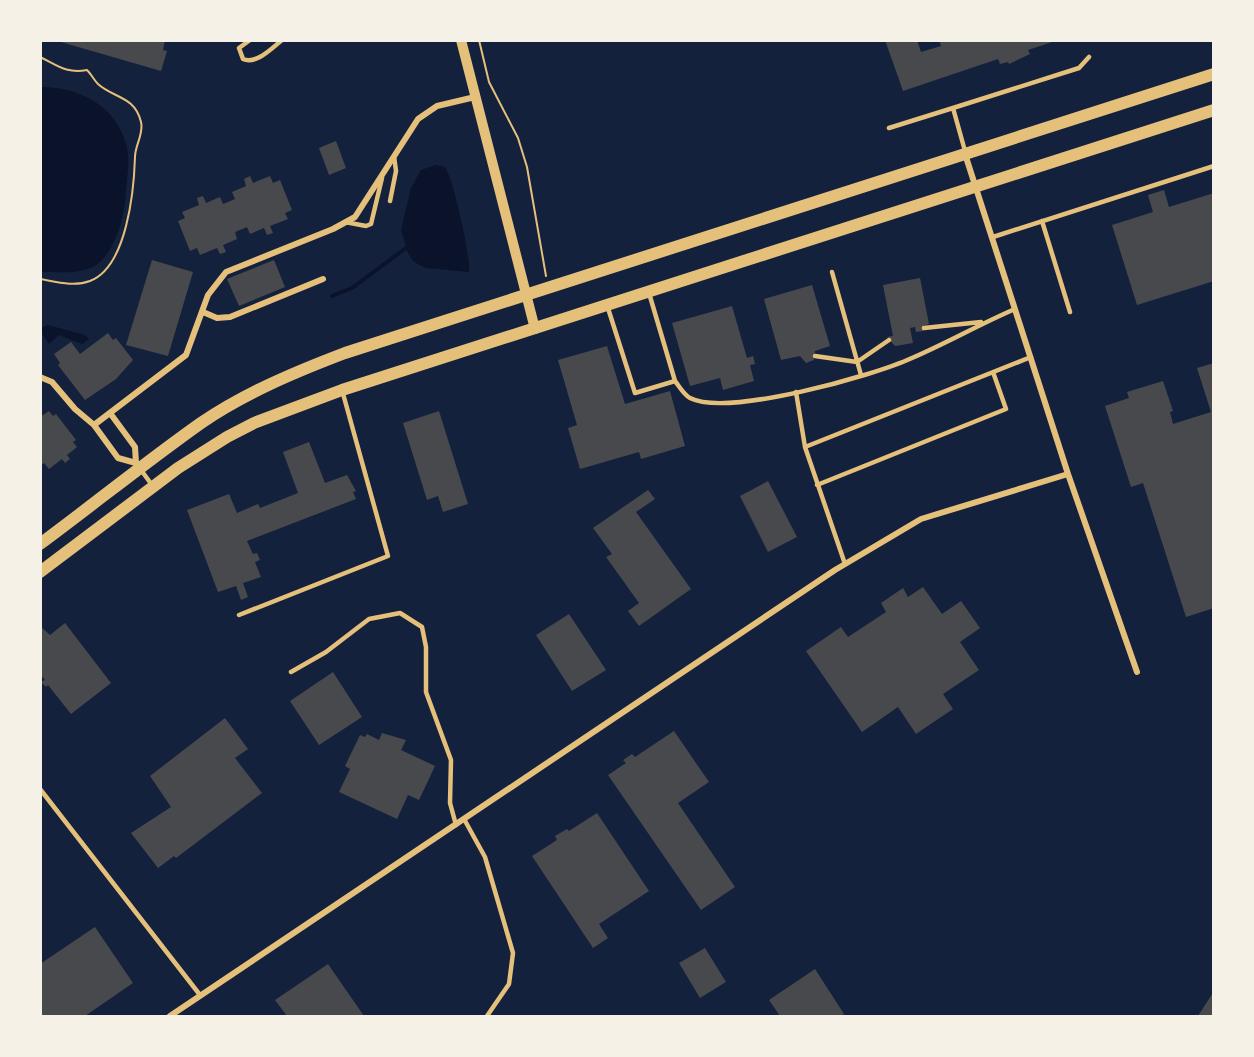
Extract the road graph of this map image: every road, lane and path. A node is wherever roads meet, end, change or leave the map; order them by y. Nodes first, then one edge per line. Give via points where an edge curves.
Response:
1 (250, 40) edge
2 (282, 40) edge
3 (461, 40) edge
4 (478, 40) edge
5 (40, 57) edge
6 (1089, 57) dead end
7 (1214, 74) edge
8 (475, 97) junction
9 (953, 108) junction
10 (1214, 110) edge
11 (890, 128) dead end
12 (965, 154) junction
13 (393, 156) junction
14 (1214, 166) edge
15 (383, 172) junction
16 (975, 186) junction
17 (390, 201) dead end
18 (1042, 221) junction
19 (345, 222) junction
20 (993, 237) junction
21 (832, 272) dead end
22 (40, 279) edge
23 (323, 279) dead end
24 (549, 287) junction
25 (649, 292) junction
26 (525, 296) junction
27 (607, 305) junction
28 (1015, 309) junction
29 (202, 312) junction
30 (1070, 312) dead end
31 (986, 322) junction
32 (924, 328) dead end
33 (535, 329) junction
34 (889, 340) dead end
35 (815, 356) dead end
36 (1030, 357) junction
37 (857, 362) junction
38 (993, 372) junction
39 (861, 375) junction
40 (40, 377) edge
41 (675, 381) junction
42 (342, 390) junction
43 (796, 392) junction
44 (110, 413) junction
45 (94, 425) junction
46 (805, 447) junction
47 (138, 466) junction
48 (1068, 474) junction
49 (817, 485) junction
50 (153, 487) junction
51 (40, 544) edge
52 (845, 564) junction
53 (40, 572) edge
54 (239, 615) dead end
55 (291, 672) dead end
56 (1137, 672) dead end
57 (40, 789) edge
58 (464, 819) junction
59 (456, 825) junction
60 (200, 995) junction
61 (170, 1017) edge
62 (487, 1017) edge

1 - 2 lane via 239,48 248,61
3 - 8 street
4 - 24 path via 489,82 518,138 527,167
5 - 22 path via 60,69 87,70 99,85 120,94 134,108 142,130 135,146 136,175 129,214 107,266 87,282 69,284
6 - 9 lane via 1079,68
7 - 12 main road
8 - 13 street via 427,111
8 - 26 street
9 - 11 lane
9 - 12 lane
10 - 16 main road
12 - 16 street
12 - 24 main road
13 - 15 street
13 - 17 lane via 396,171
14 - 18 lane
15 - 19 street via 355,217
15 - 19 lane via 371,224
16 - 20 street
16 - 25 main road
18 - 20 lane
18 - 30 lane
19 - 29 street via 226,272 208,295
20 - 28 street
21 - 37 lane
23 - 29 street via 230,317 217,318
24 - 26 main road
25 - 27 main road
25 - 41 lane
26 - 33 street
26 - 47 main road via 295,372 203,422
27 - 33 main road
27 - 41 lane via 635,393
28 - 31 lane
28 - 36 street
29 - 44 street via 186,355
31 - 32 lane
31 - 39 lane via 911,359
33 - 42 main road
34 - 37 lane
35 - 37 lane
36 - 38 lane
36 - 48 street
37 - 39 lane
38 - 46 lane
38 - 49 lane via 1006,409
39 - 43 lane
40 - 45 street via 52,382
41 - 43 lane via 689,398 719,403
42 - 50 main road via 226,437
42 - 54 lane via 388,556
43 - 46 lane
44 - 45 street
44 - 47 street via 135,447
45 - 47 street via 118,458
46 - 49 lane
47 - 50 lane
47 - 51 main road
48 - 52 street via 921,519
48 - 56 street
49 - 52 lane
50 - 53 main road
52 - 58 street
55 - 59 lane via 326,652 369,619 400,613 422,627 426,692 452,760 450,803
57 - 60 lane
58 - 59 street
58 - 62 lane via 485,857 513,952 509,984
59 - 60 street
60 - 61 street

